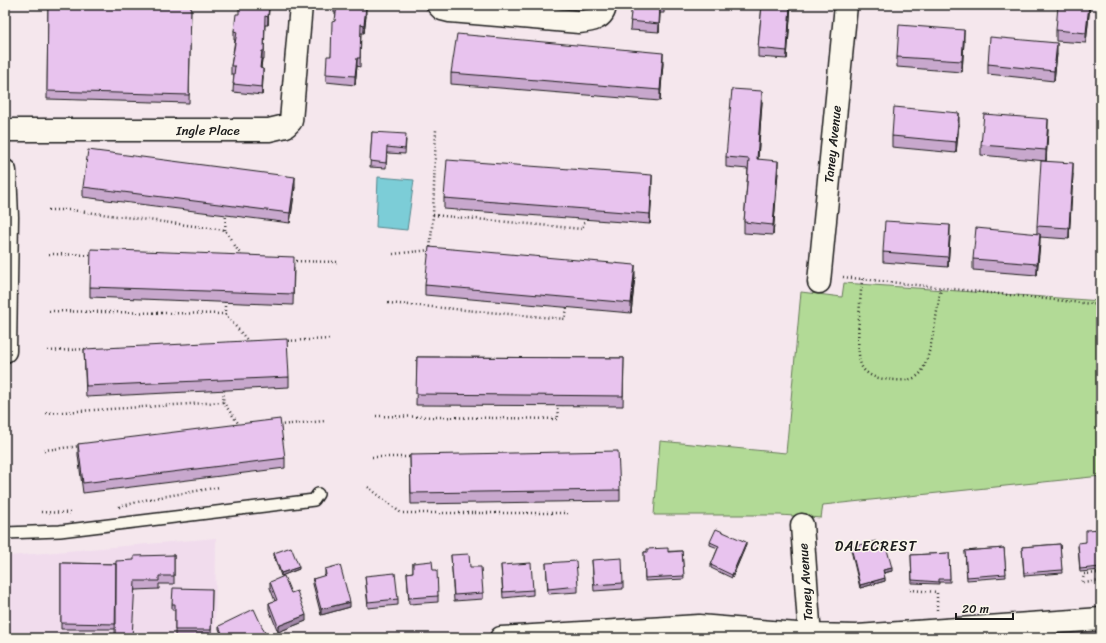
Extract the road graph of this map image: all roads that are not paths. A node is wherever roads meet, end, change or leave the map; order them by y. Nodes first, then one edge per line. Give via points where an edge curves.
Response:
1 (301, 5) edge
2 (438, 5) edge
3 (605, 5) edge
4 (846, 5) edge
5 (5, 130) edge
6 (5, 171) edge
7 (818, 282) dead end
8 (5, 351) edge
9 (318, 494) dead end
10 (802, 525) dead end
11 (5, 533) edge
12 (1101, 619) edge
13 (809, 636) edge
14 (501, 638) edge

1 - 5 street, Ingle Place via 291,121 286,126 269,130
2 - 3 street via 450,11 579,22 589,22 600,16
4 - 7 street, Taney Avenue
6 - 8 street
9 - 11 lane via 314,500 60,531
10 - 13 street, Taney Avenue
12 - 13 street via 858,636
13 - 14 street via 699,626

